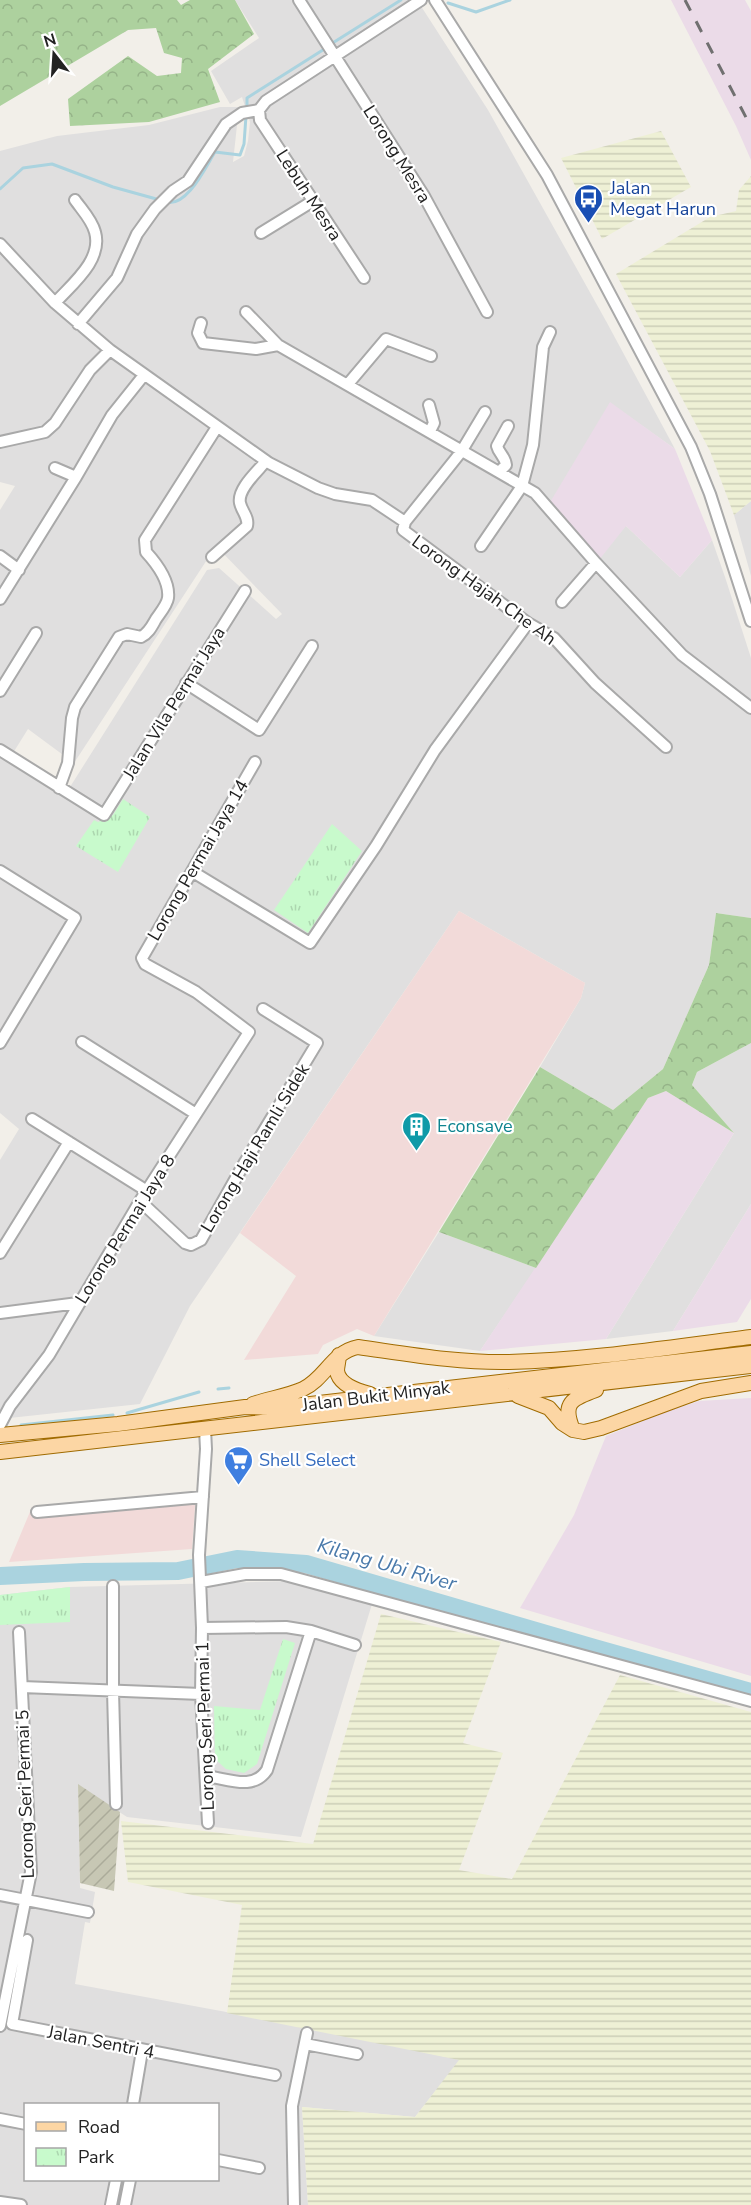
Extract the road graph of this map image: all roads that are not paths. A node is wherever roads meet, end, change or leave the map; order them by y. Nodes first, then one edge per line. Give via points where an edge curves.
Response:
1 (299, 0) edge
2 (421, 0) edge
3 (435, 0) edge
4 (333, 53) junction
5 (250, 111) junction
6 (75, 200) dead end
7 (313, 201) junction
8 (261, 233) dead end
9 (0, 244) edge
10 (364, 278) dead end
11 (56, 303) junction
12 (246, 312) dead end
13 (487, 312) dead end
14 (201, 323) dead end
15 (78, 324) junction
16 (550, 332) dead end
17 (278, 345) junction
18 (110, 350) junction
19 (431, 356) dead end
20 (144, 375) junction
21 (348, 384) junction
22 (429, 405) dead end
23 (485, 412) dead end
24 (508, 426) dead end
25 (217, 427) junction
26 (430, 431) junction
27 (0, 442) edge
28 (461, 452) junction
29 (266, 461) junction
30 (55, 468) dead end
31 (499, 472) junction
32 (76, 477) junction
33 (522, 486) junction
34 (405, 528) junction
35 (481, 546) dead end
36 (0, 556) edge
37 (212, 557) dead end
38 (596, 563) junction
39 (19, 570) junction
40 (245, 591) dead end
41 (0, 599) edge
42 (562, 602) dead end
43 (751, 621) edge
44 (528, 623) junction
45 (36, 633) dead end
46 (312, 646) dead end
47 (186, 683) junction
48 (0, 691) edge
49 (751, 708) edge
50 (666, 747) dead end
51 (0, 750) edge
52 (255, 762) dead end
53 (59, 788) junction
54 (193, 872) junction
55 (1, 874) edge
56 (263, 1009) dead end
57 (249, 1032) joint
58 (82, 1042) dead end
59 (0, 1043) edge
60 (196, 1114) junction
61 (32, 1119) dead end
62 (69, 1142) junction
63 (147, 1191) junction
64 (140, 1201) junction
65 (0, 1252) edge
66 (78, 1303) junction
67 (0, 1312) edge
68 (751, 1337) edge
69 (751, 1353) edge
70 (339, 1355) junction
71 (751, 1366) edge
72 (617, 1376) junction
73 (751, 1383) edge
74 (513, 1394) junction
75 (377, 1395) junction
76 (5, 1407) edge
77 (245, 1407) junction
78 (0, 1425) edge
79 (206, 1429) junction
80 (573, 1430) junction
81 (0, 1435) edge
82 (0, 1452) edge
83 (203, 1497) junction
84 (37, 1512) dead end
85 (201, 1580) junction
86 (113, 1586) dead end
87 (202, 1628) junction
88 (311, 1631) junction
89 (19, 1632) dead end
90 (355, 1644) dead end
91 (22, 1687) junction
92 (113, 1691) junction
93 (201, 1694) junction
94 (751, 1701) edge
95 (206, 1776) junction
96 (116, 1804) dead end
97 (208, 1823) dead end
98 (0, 1895) edge
99 (25, 1900) junction
100 (88, 1912) dead end
101 (27, 1940) dead end
102 (3, 1990) edge
103 (0, 2026) edge
104 (142, 2051) junction
105 (357, 2054) dead end
106 (275, 2075) dead end
107 (133, 2103) edge
108 (0, 2119) edge
109 (24, 2124) edge
110 (219, 2160) edge
111 (259, 2168) dead end
112 (116, 2181) edge
113 (130, 2181) edge
114 (0, 2202) edge
115 (21, 2205) edge
116 (111, 2205) edge
117 (125, 2205) edge
118 (294, 2205) edge

1 - 4 street, Lorong Mesra
2 - 4 street
3 - 43 street via 547,175 686,437 710,494
4 - 5 street
4 - 13 street, Lorong Mesra via 424,196
5 - 7 street, Lebuh Mesra via 260,120
5 - 15 street via 226,124 188,181 163,201 137,234 117,278
6 - 11 street via 96,233 96,250 88,267
7 - 8 street
7 - 10 street, Lebuh Mesra
9 - 11 street, Lorong Hajah Che Ah
11 - 15 street, Lorong Hajah Che Ah
12 - 17 street
14 - 17 street via 198,333 203,343 256,349
15 - 18 street, Lorong Hajah Che Ah
16 - 33 street via 543,347 533,445
17 - 21 street
18 - 20 street, Lorong Hajah Che Ah
18 - 27 street via 90,370 56,423 45,432
19 - 21 street via 386,339
20 - 25 street, Lorong Hajah Che Ah
20 - 32 street via 112,415
21 - 26 street
22 - 26 street via 434,423
23 - 28 street
24 - 31 street via 497,446 506,465
25 - 29 street, Lorong Hajah Che Ah
25 - 53 street via 145,540 146,552 163,574 166,603 147,634 119,637 75,707 68,763
26 - 28 street
28 - 31 street
28 - 34 street
29 - 34 street, Lorong Hajah Che Ah via 334,494 372,500
29 - 37 street via 241,492 239,500 247,526
30 - 32 street
31 - 33 street
32 - 39 street
33 - 35 street
33 - 38 street via 535,494
34 - 44 street, Lorong Hajah Che Ah
36 - 39 street
38 - 42 street
38 - 49 street via 682,655
39 - 41 street
40 - 47 street, Jalan Vila Permai Jaya
44 - 50 street, Lorong Hajah Che Ah via 554,638 614,701
44 - 54 street via 435,750 310,943
45 - 48 street
46 - 47 street via 259,730
47 - 53 street, Jalan Vila Permai Jaya via 104,815
51 - 53 street
52 - 54 street, Lorong Permai Jaya 14
54 - 57 street, Lorong Permai Jaya 14 via 142,958 145,964 196,992
55 - 59 street via 75,918
56 - 64 street, Lorong Haji Ramli Sidek via 317,1043 201,1240 185,1243
57 - 60 street, Lorong Permai Jaya 8
58 - 60 street
60 - 63 street, Lorong Permai Jaya 8
61 - 62 street
62 - 63 street
62 - 65 street
63 - 64 street, Lorong Permai Jaya 8
64 - 66 street, Lorong Permai Jaya 8
66 - 67 street
66 - 76 street, Lorong Permai Jaya 8 via 49,1355
68 - 70 main road via 508,1362 441,1359 358,1347
69 - 72 main road, Jalan Bukit Minyak
70 - 75 main road via 337,1372 342,1380 361,1392
70 - 77 main road via 315,1382
71 - 72 main road, Jalan Bukit Minyak
72 - 74 main road, Jalan Bukit Minyak
72 - 75 main road, Jalan Bukit Minyak
72 - 80 main road via 569,1405 567,1412
73 - 80 main road via 701,1391 601,1428
74 - 79 main road, Jalan Bukit Minyak
74 - 80 main road via 549,1408
75 - 77 main road, Jalan Bukit Minyak via 276,1408
76 - 78 street, Lorong Permai Jaya 8
77 - 81 main road, Jalan Bukit Minyak
79 - 82 main road, Jalan Bukit Minyak
79 - 83 street, Lorong Seri Permai 1
83 - 84 street
83 - 85 street, Lorong Seri Permai 1
85 - 87 street, Lorong Seri Permai 1
85 - 94 street via 281,1574
86 - 92 street
87 - 88 street, Lorong Seri Permai 1 via 286,1627
87 - 93 street, Lorong Seri Permai 1
88 - 90 street, Lorong Seri Permai 1
88 - 95 street via 262,1778 252,1783
89 - 91 street, Lorong Seri Permai 5
91 - 92 street
91 - 99 street, Lorong Seri Permai 5 via 31,1872
92 - 93 street
92 - 96 street
93 - 95 street, Lorong Seri Permai 1
95 - 97 street, Lorong Seri Permai 1
98 - 99 street
99 - 100 street
99 - 102 street, Lorong Seri Permai 5
101 - 104 street, Jalan Sentri 4 via 12,2024
102 - 103 street, Lorong Seri Permai 5
104 - 106 street, Jalan Sentri 4
104 - 107 street
105 - 118 street via 306,2039 292,2106
108 - 109 street
110 - 111 street
112 - 116 street
113 - 117 street
114 - 115 street

